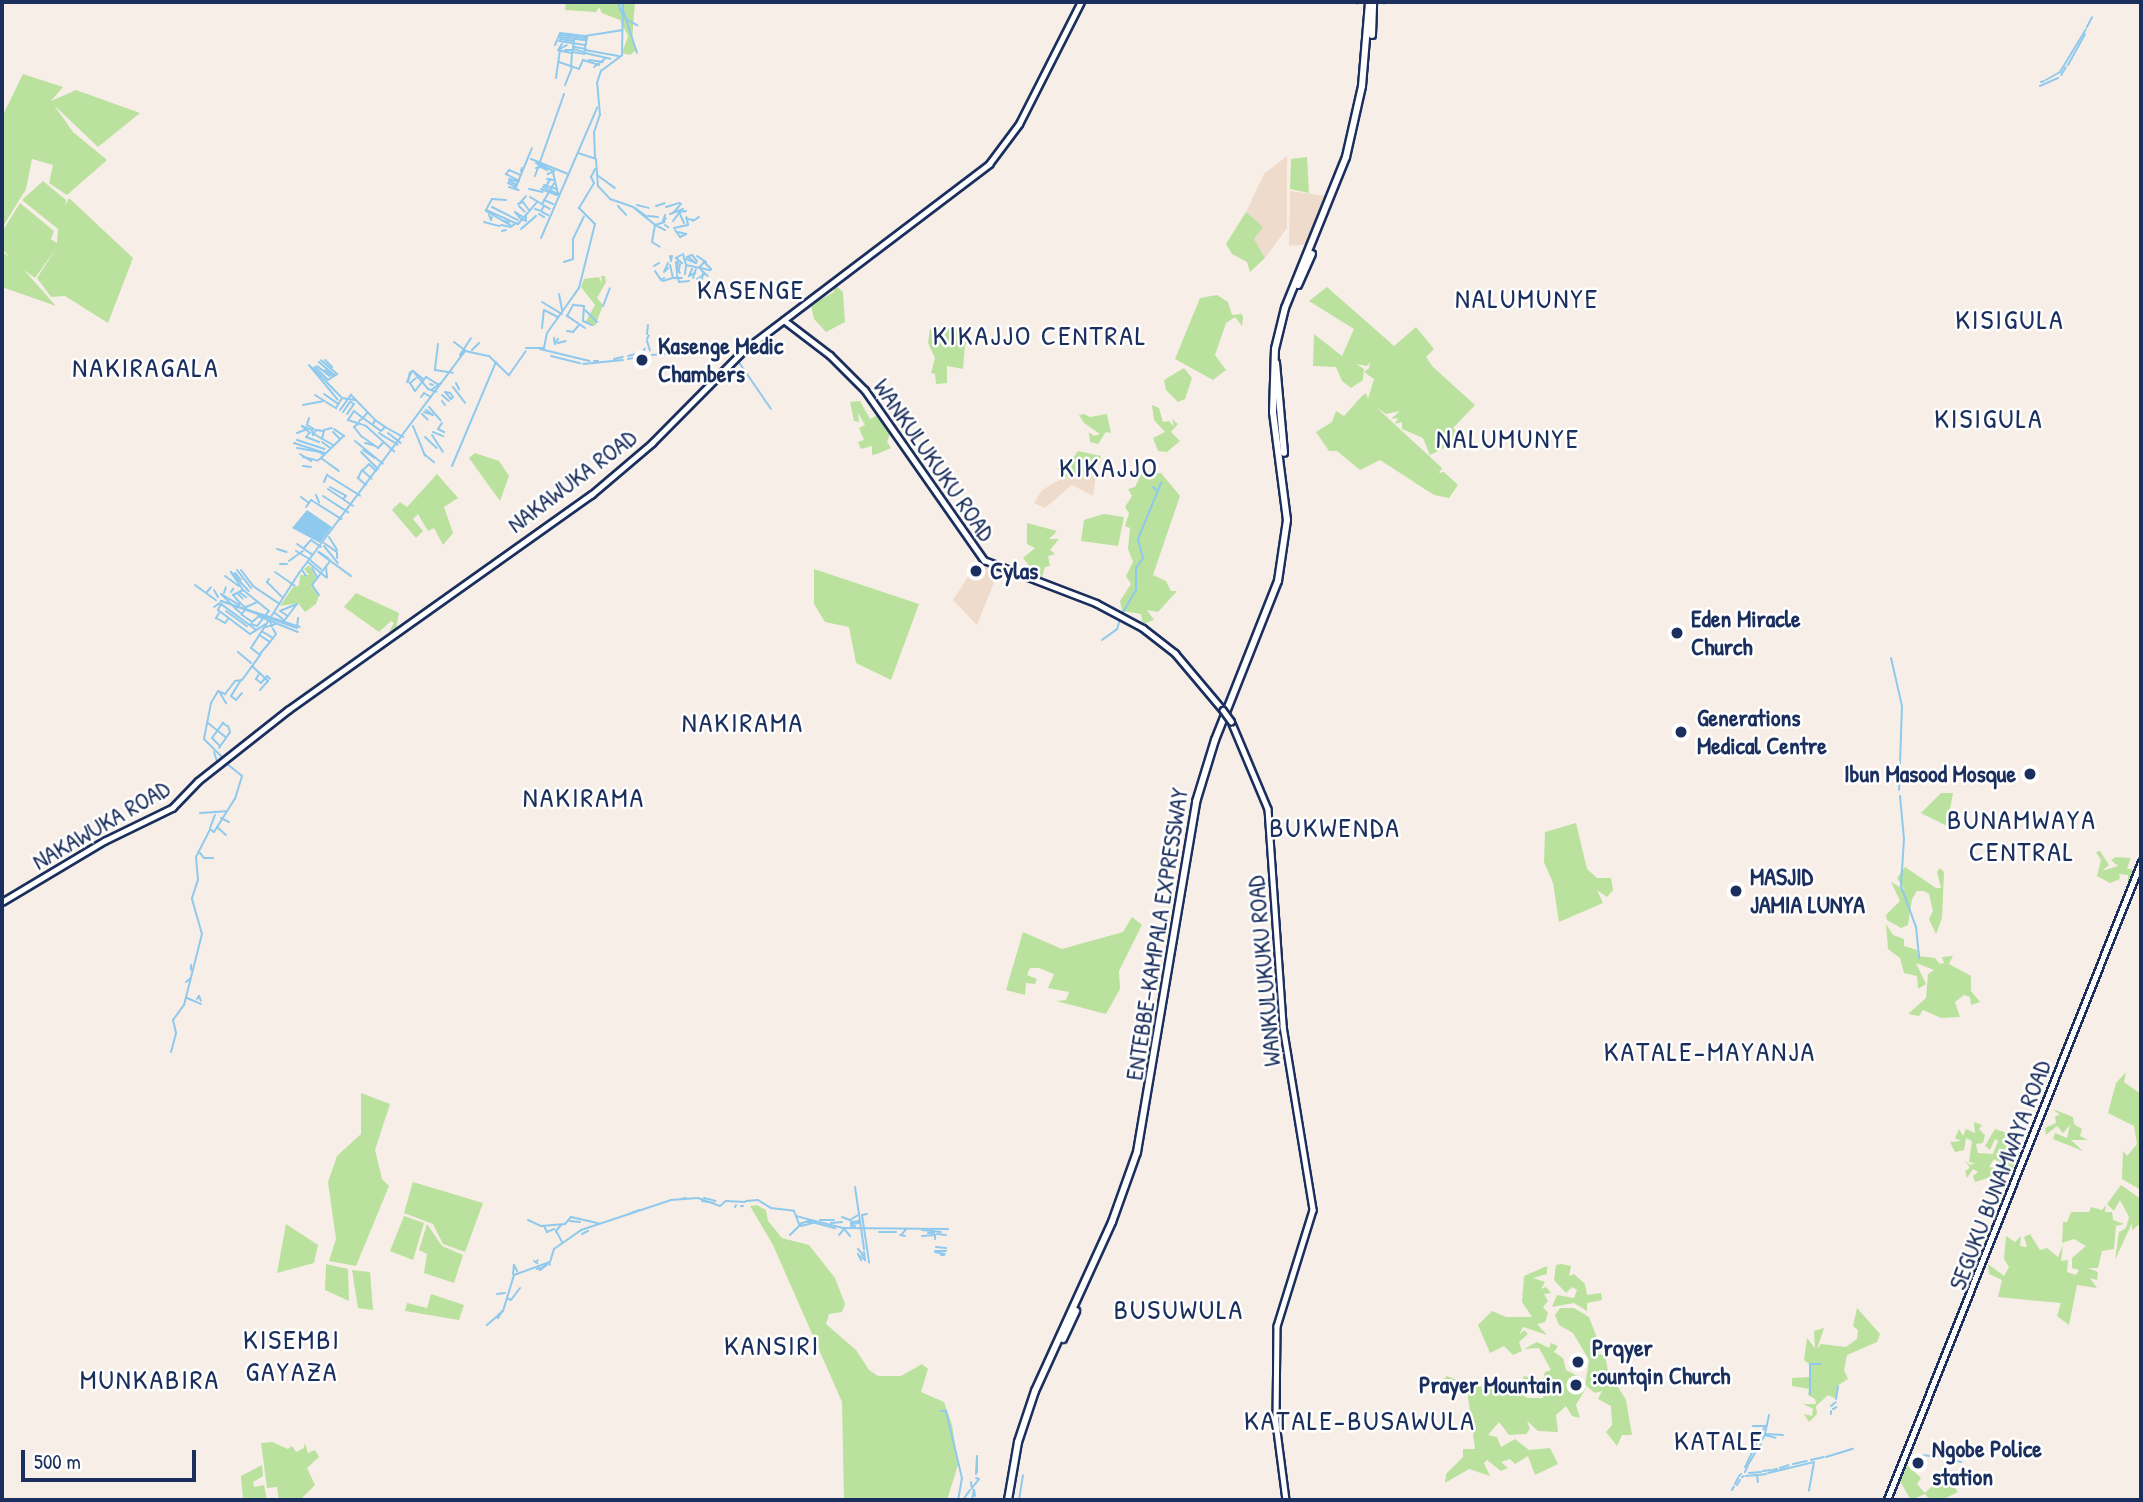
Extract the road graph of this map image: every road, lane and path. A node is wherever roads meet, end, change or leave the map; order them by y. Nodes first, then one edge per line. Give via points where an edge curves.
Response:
1 (1081, 2) edge
2 (1371, 2) edge
3 (783, 320) junction
4 (2141, 862) edge
5 (2, 902) edge
6 (1010, 1500) edge
7 (1286, 1500) edge
8 (1887, 1500) edge

1 - 3 main road, NAKAWUKA ROAD via 999,155
2 - 6 highway, ENTEBBE–KAMPALA EXPRESSWAY via 1362,86 1343,172 1278,334 1272,386 1286,500 1285,547 1272,600 1215,740 1196,802 1143,1130 1116,1213 1029,1405
3 - 5 main road, NAKAWUKA ROAD via 743,351 661,435 591,495 288,710 172,808 104,841
3 - 7 main road, WANKULUKUKU ROAD, bridge via 830,355 865,390 984,560 1096,603 1143,628 1175,653 1231,721 1268,809 1283,1026 1313,1210 1277,1326 1276,1423
4 - 8 main road, SEGUKU BUNAMWAYA ROAD

